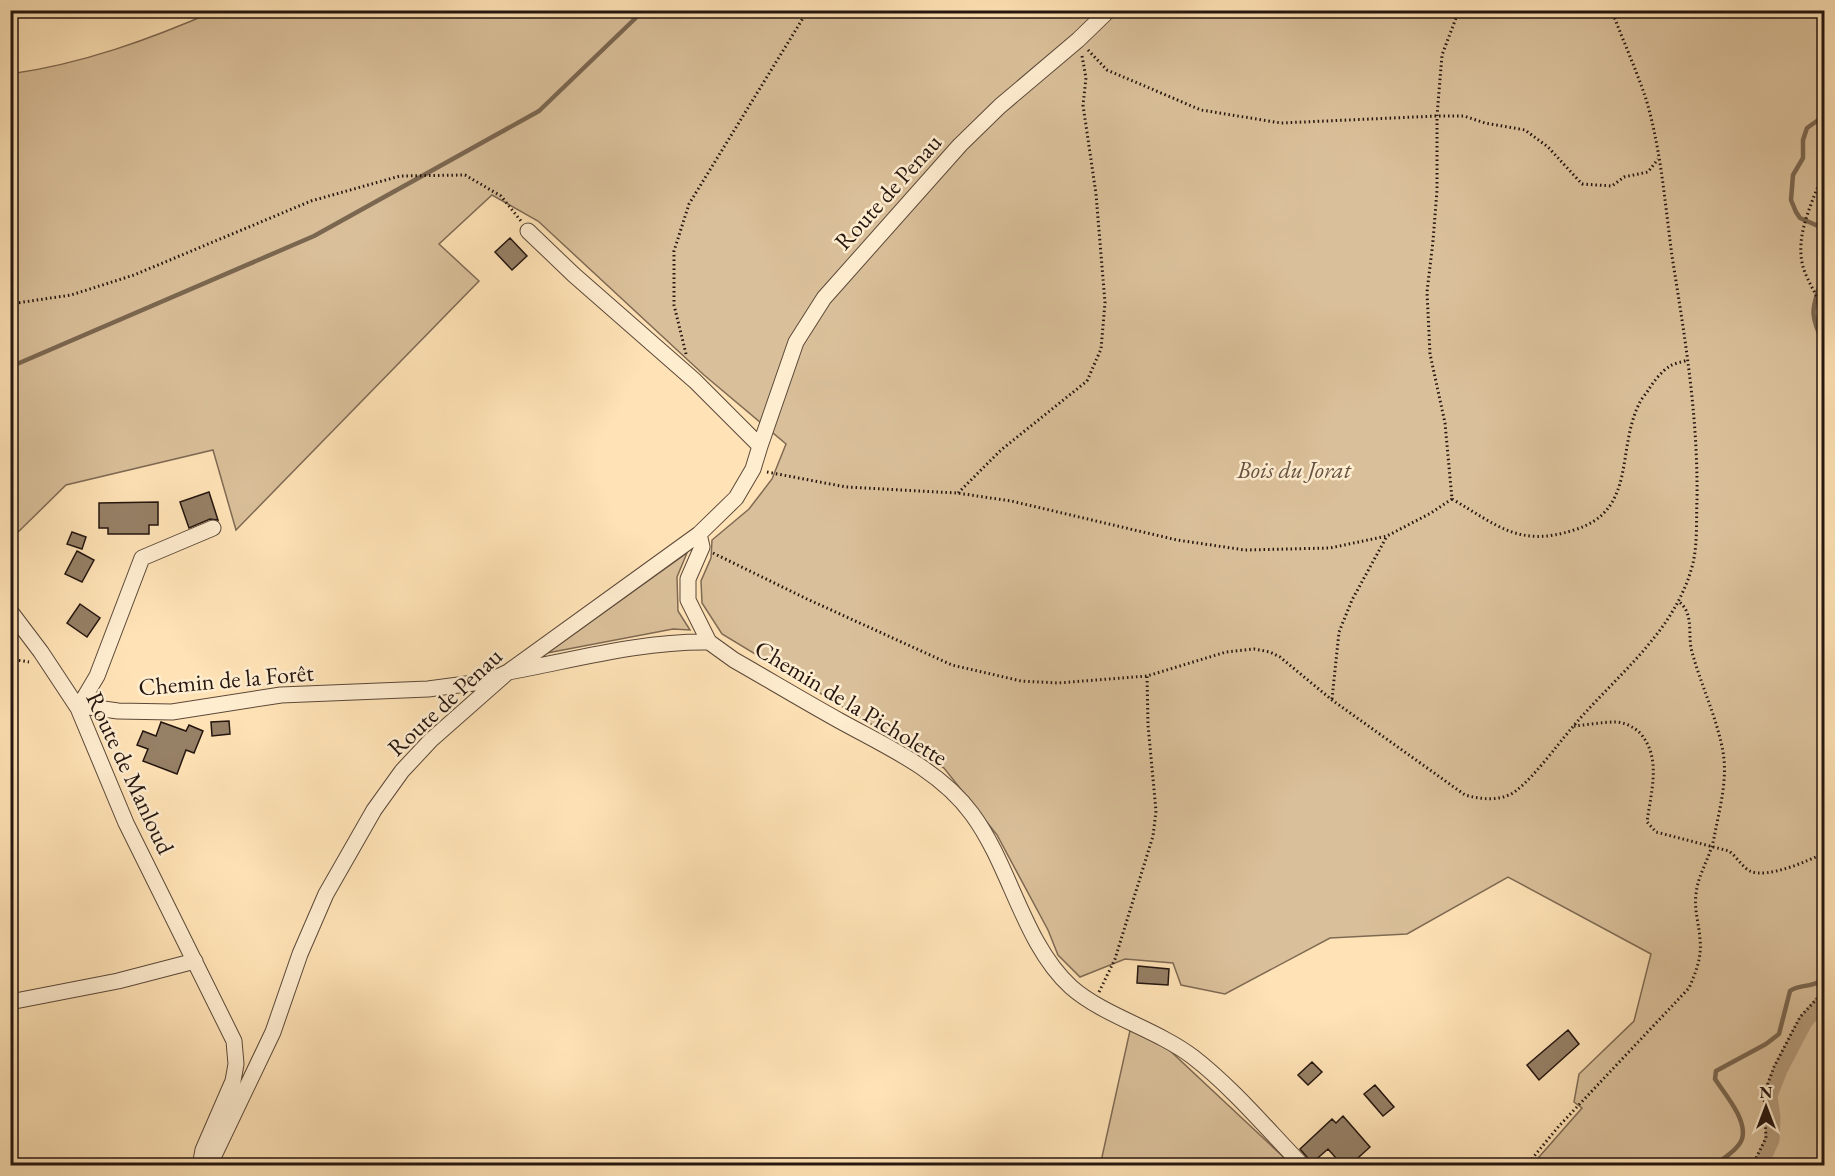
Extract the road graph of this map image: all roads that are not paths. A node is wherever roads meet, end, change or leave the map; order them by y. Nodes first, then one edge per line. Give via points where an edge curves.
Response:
1 (1109, 10) edge
2 (528, 231) road end
3 (760, 446) junction
4 (213, 528) dead end
5 (700, 540) junction
6 (10, 611) edge
7 (709, 642) junction
8 (508, 672) junction
9 (78, 708) junction
10 (195, 962) junction
11 (10, 1002) edge
12 (200, 1166) edge
13 (209, 1166) edge
14 (1303, 1166) edge

1 - 3 street, Route de Penau via 960,145 824,298 796,342
2 - 3 street via 695,381
3 - 5 street, Route de Penau via 753,470 736,498
4 - 9 street via 142,558 97,676
5 - 7 street via 687,593
5 - 8 street, Route de Penau
6 - 9 street, Route de Manloud
7 - 8 street via 675,641
7 - 14 street, Chemin de la Picholette via 907,758 953,791 986,835 1050,962 1071,986 1094,1004 1154,1032 1192,1057 1226,1086
8 - 9 street, Chemin de la Forêt via 489,681 428,689 281,695 172,712
8 - 13 street, Route de Penau via 431,740 374,810 326,894 273,1032
9 - 10 street, Route de Manloud via 126,823
10 - 11 street
10 - 12 street, Route de Manloud via 230,1030 236,1055 233,1081

